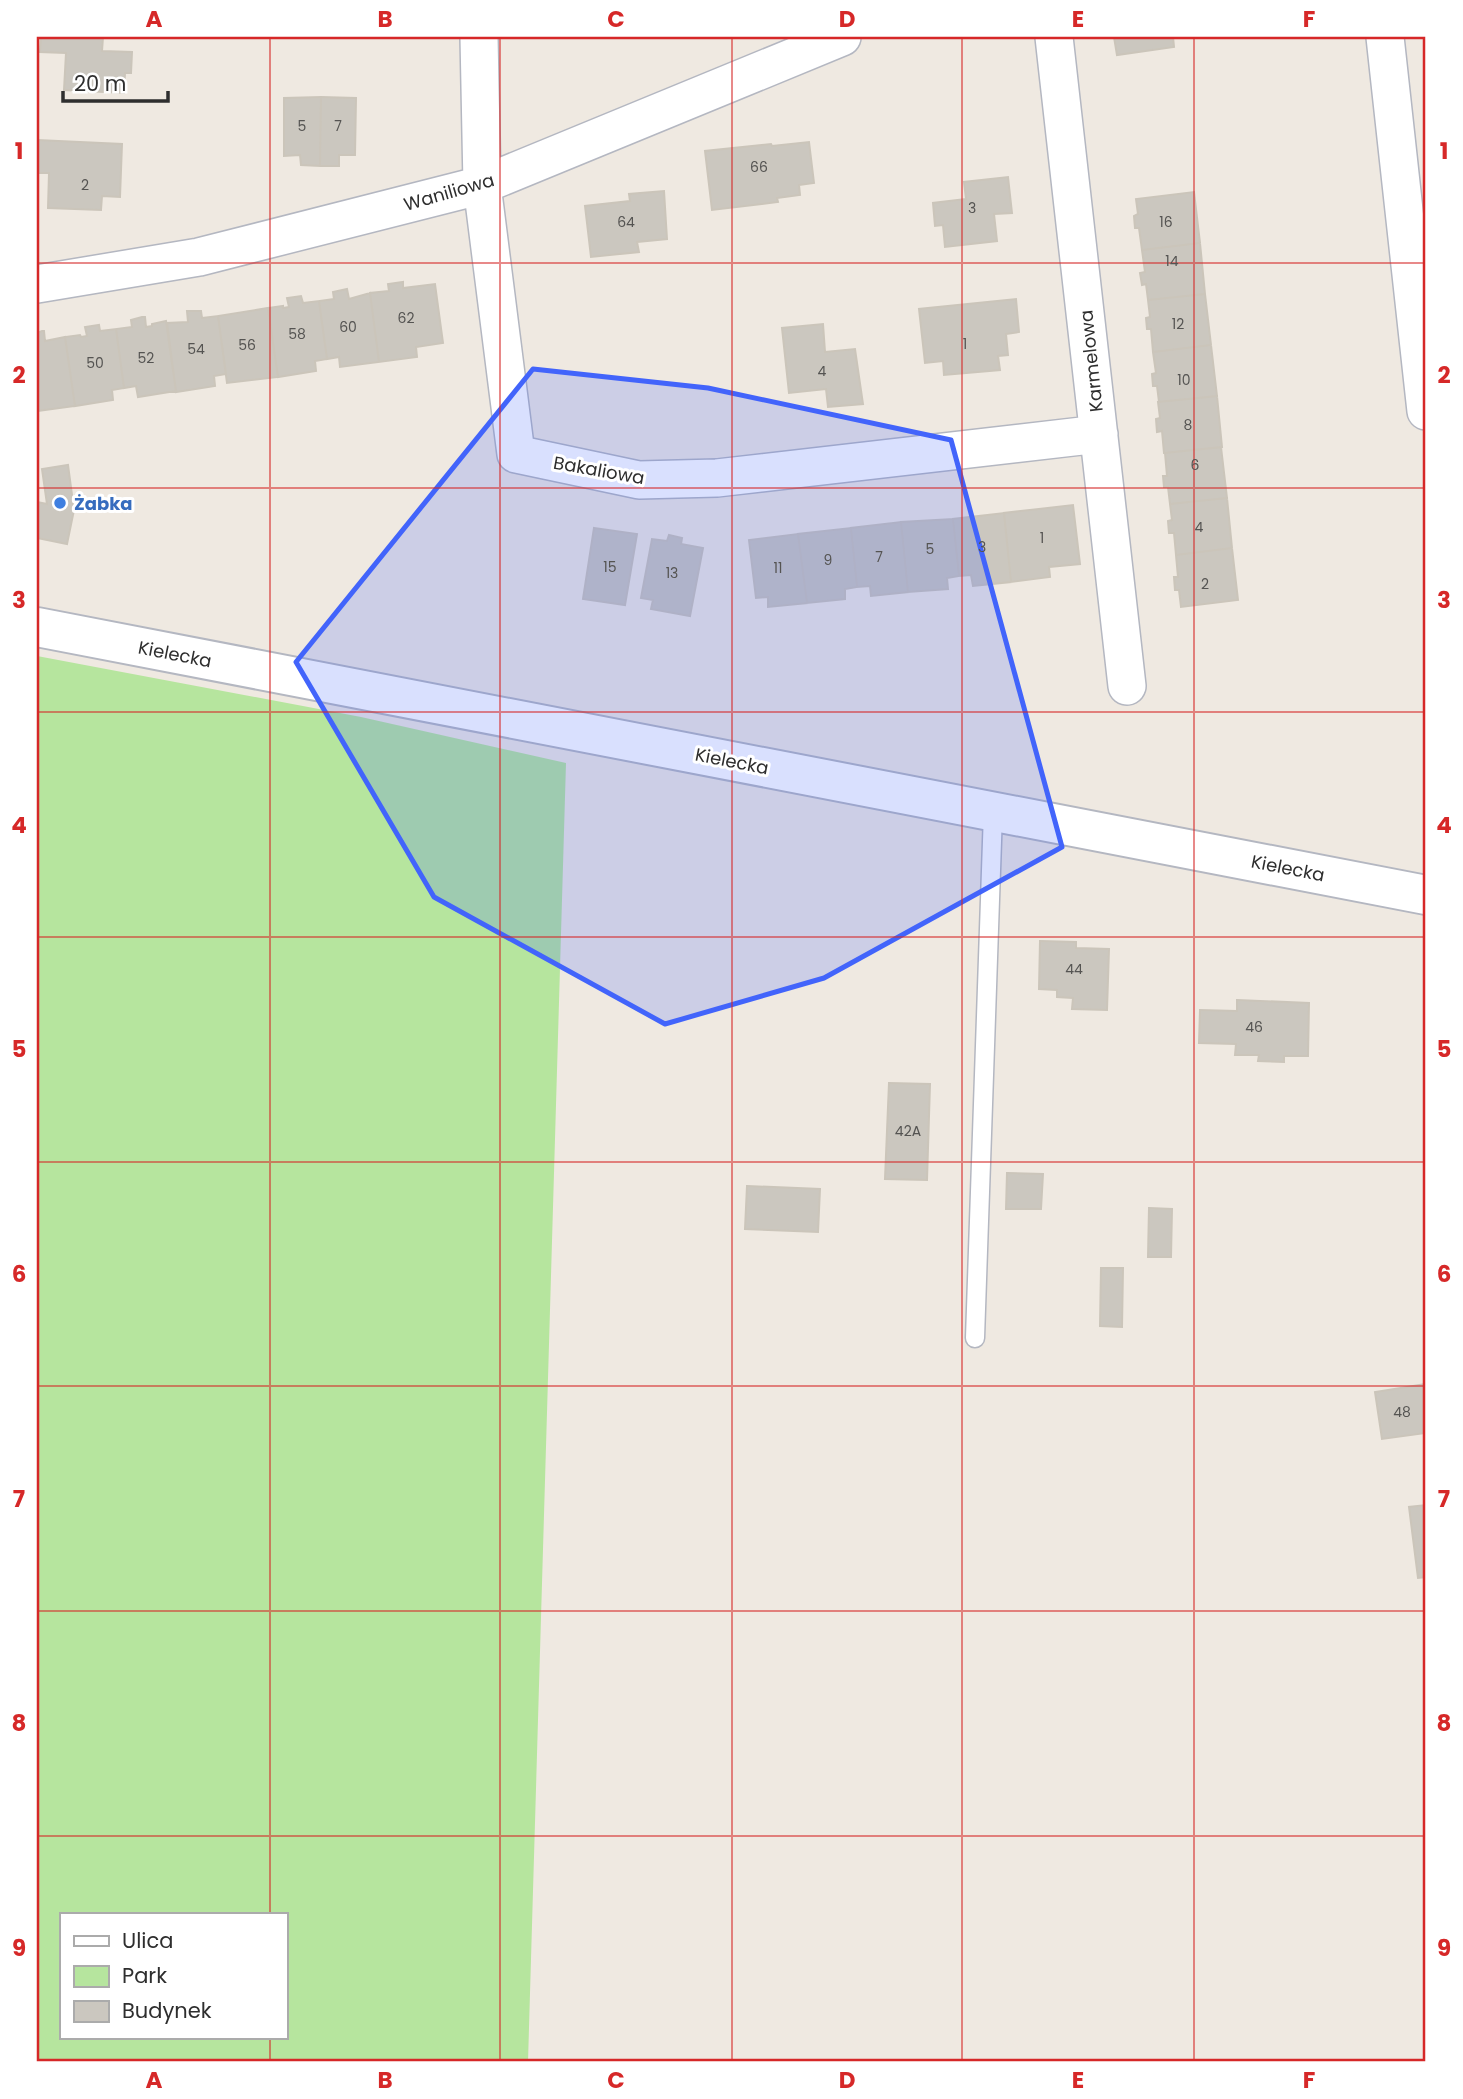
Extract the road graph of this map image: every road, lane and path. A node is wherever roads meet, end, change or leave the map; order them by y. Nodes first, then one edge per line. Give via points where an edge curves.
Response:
1 (479, 37) edge
2 (842, 37) edge
3 (1054, 37) edge
4 (1385, 37) edge
5 (482, 185) junction
6 (37, 284) edge
7 (1426, 411) edge
8 (1099, 434) junction
9 (37, 627) edge
10 (1126, 685) dead end
11 (993, 812) junction
12 (1426, 895) edge
13 (975, 1338) dead end

1 - 5 street, Bakaliowa
2 - 5 street, Waniliowa
3 - 8 street, Karmelowa
4 - 7 street
5 - 6 street, Waniliowa via 199,257
5 - 8 street, Bakaliowa via 516,454 639,480 717,478
8 - 10 street, Karmelowa
9 - 11 street, Kielecka
11 - 12 street, Kielecka
11 - 13 lane

